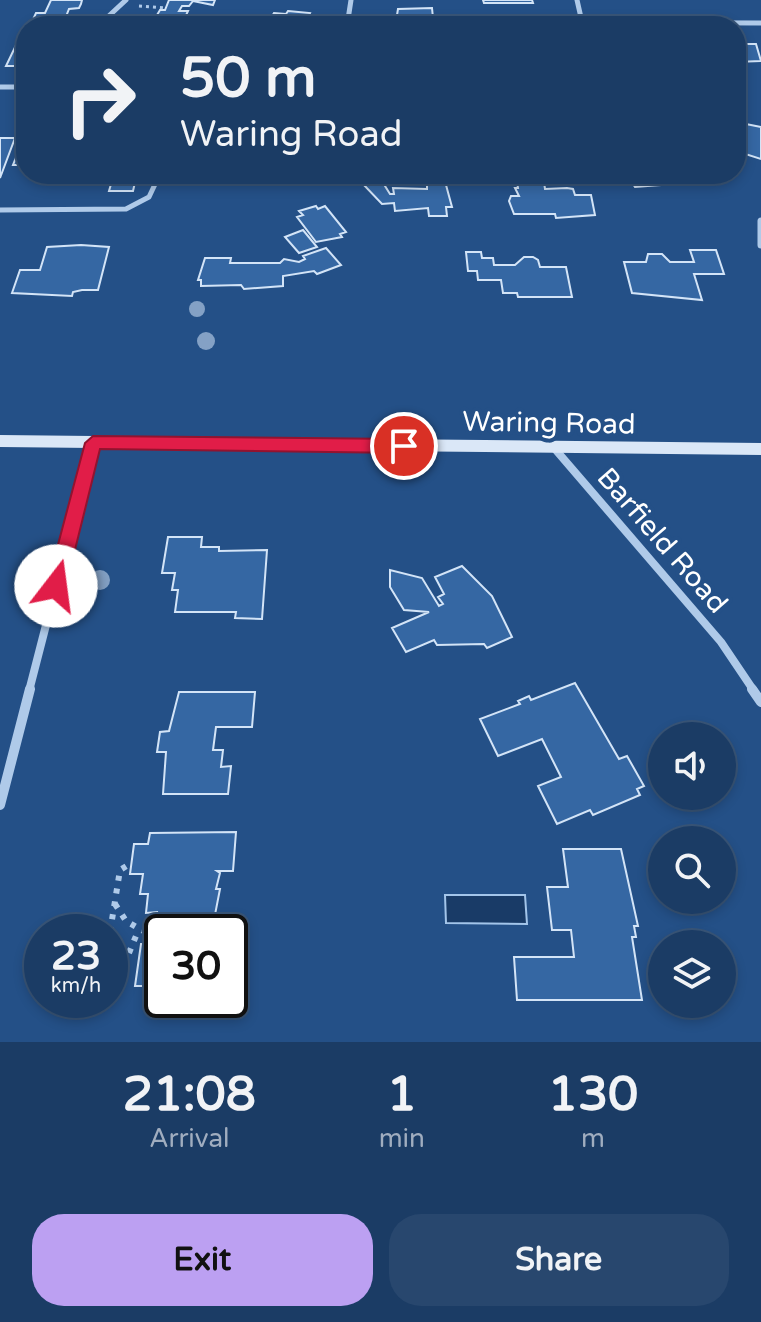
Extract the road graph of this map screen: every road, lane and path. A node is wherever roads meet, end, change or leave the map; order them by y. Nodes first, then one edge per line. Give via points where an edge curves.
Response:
1 (126, 0) edge
2 (137, 6) dead end
3 (166, 8) dead end
4 (109, 16) edge
5 (155, 184) edge
6 (0, 210) edge
7 (761, 221) edge
8 (761, 245) edge
9 (0, 441) edge
10 (93, 443) junction
11 (555, 449) junction
12 (761, 449) edge
13 (761, 702) edge
14 (0, 805) edge
15 (128, 865) dead end
16 (115, 904) junction
17 (113, 914) edge
18 (143, 931) joint
19 (128, 952) edge

1 - 4 street
2 - 3 path
5 - 6 lane via 149,197 126,209
7 - 8 street
9 - 10 main road, Waring Road
10 - 11 main road, Waring Road
10 - 14 street
11 - 12 main road, Waring Road
11 - 13 street, Barfield Road via 721,642
15 - 16 path via 120,870
16 - 17 path
16 - 18 path via 126,921
18 - 19 path

